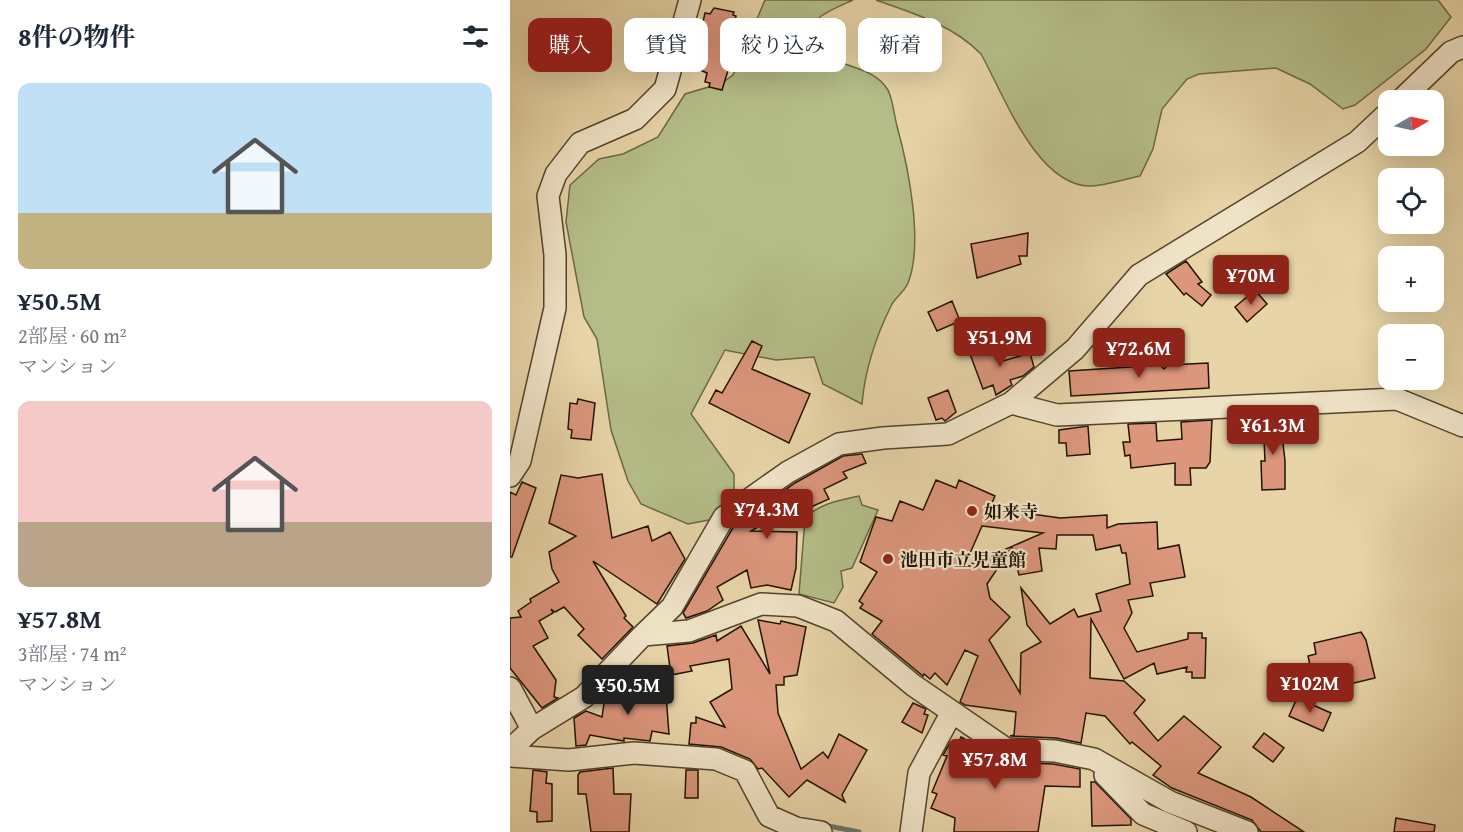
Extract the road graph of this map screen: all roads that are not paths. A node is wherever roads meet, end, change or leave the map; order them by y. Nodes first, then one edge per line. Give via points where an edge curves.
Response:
1 (690, 0) edge
2 (1463, 47) edge
3 (1411, 90) edge
4 (1378, 122) edge
5 (1011, 403) junction
6 (1463, 426) edge
7 (510, 476) edge
8 (643, 635) junction
9 (510, 688) edge
10 (952, 712) junction
11 (532, 729) junction
12 (510, 750) edge
13 (510, 756) edge
14 (1094, 759) junction
15 (821, 832) edge
16 (911, 832) edge
17 (1186, 832) edge
18 (1247, 832) edge

1 - 7 street via 665,89 635,119 580,143 556,174 548,196 555,255 555,308 520,461
2 - 3 street via 1451,52
4 - 5 street via 1357,142 1139,275 1075,350
5 - 6 street via 1057,415 1397,399
5 - 8 street via 948,434 839,444 788,472 724,517 672,607
8 - 10 street via 689,631 761,604 798,606 836,621
8 - 11 street via 584,697
9 - 11 street
10 - 14 street via 1006,748 1055,751
10 - 16 street via 919,772
11 - 12 street
13 - 15 street via 568,760 634,753 717,759 744,771 769,816 796,828
14 - 17 street via 1097,769 1143,814
14 - 18 street via 1170,801

